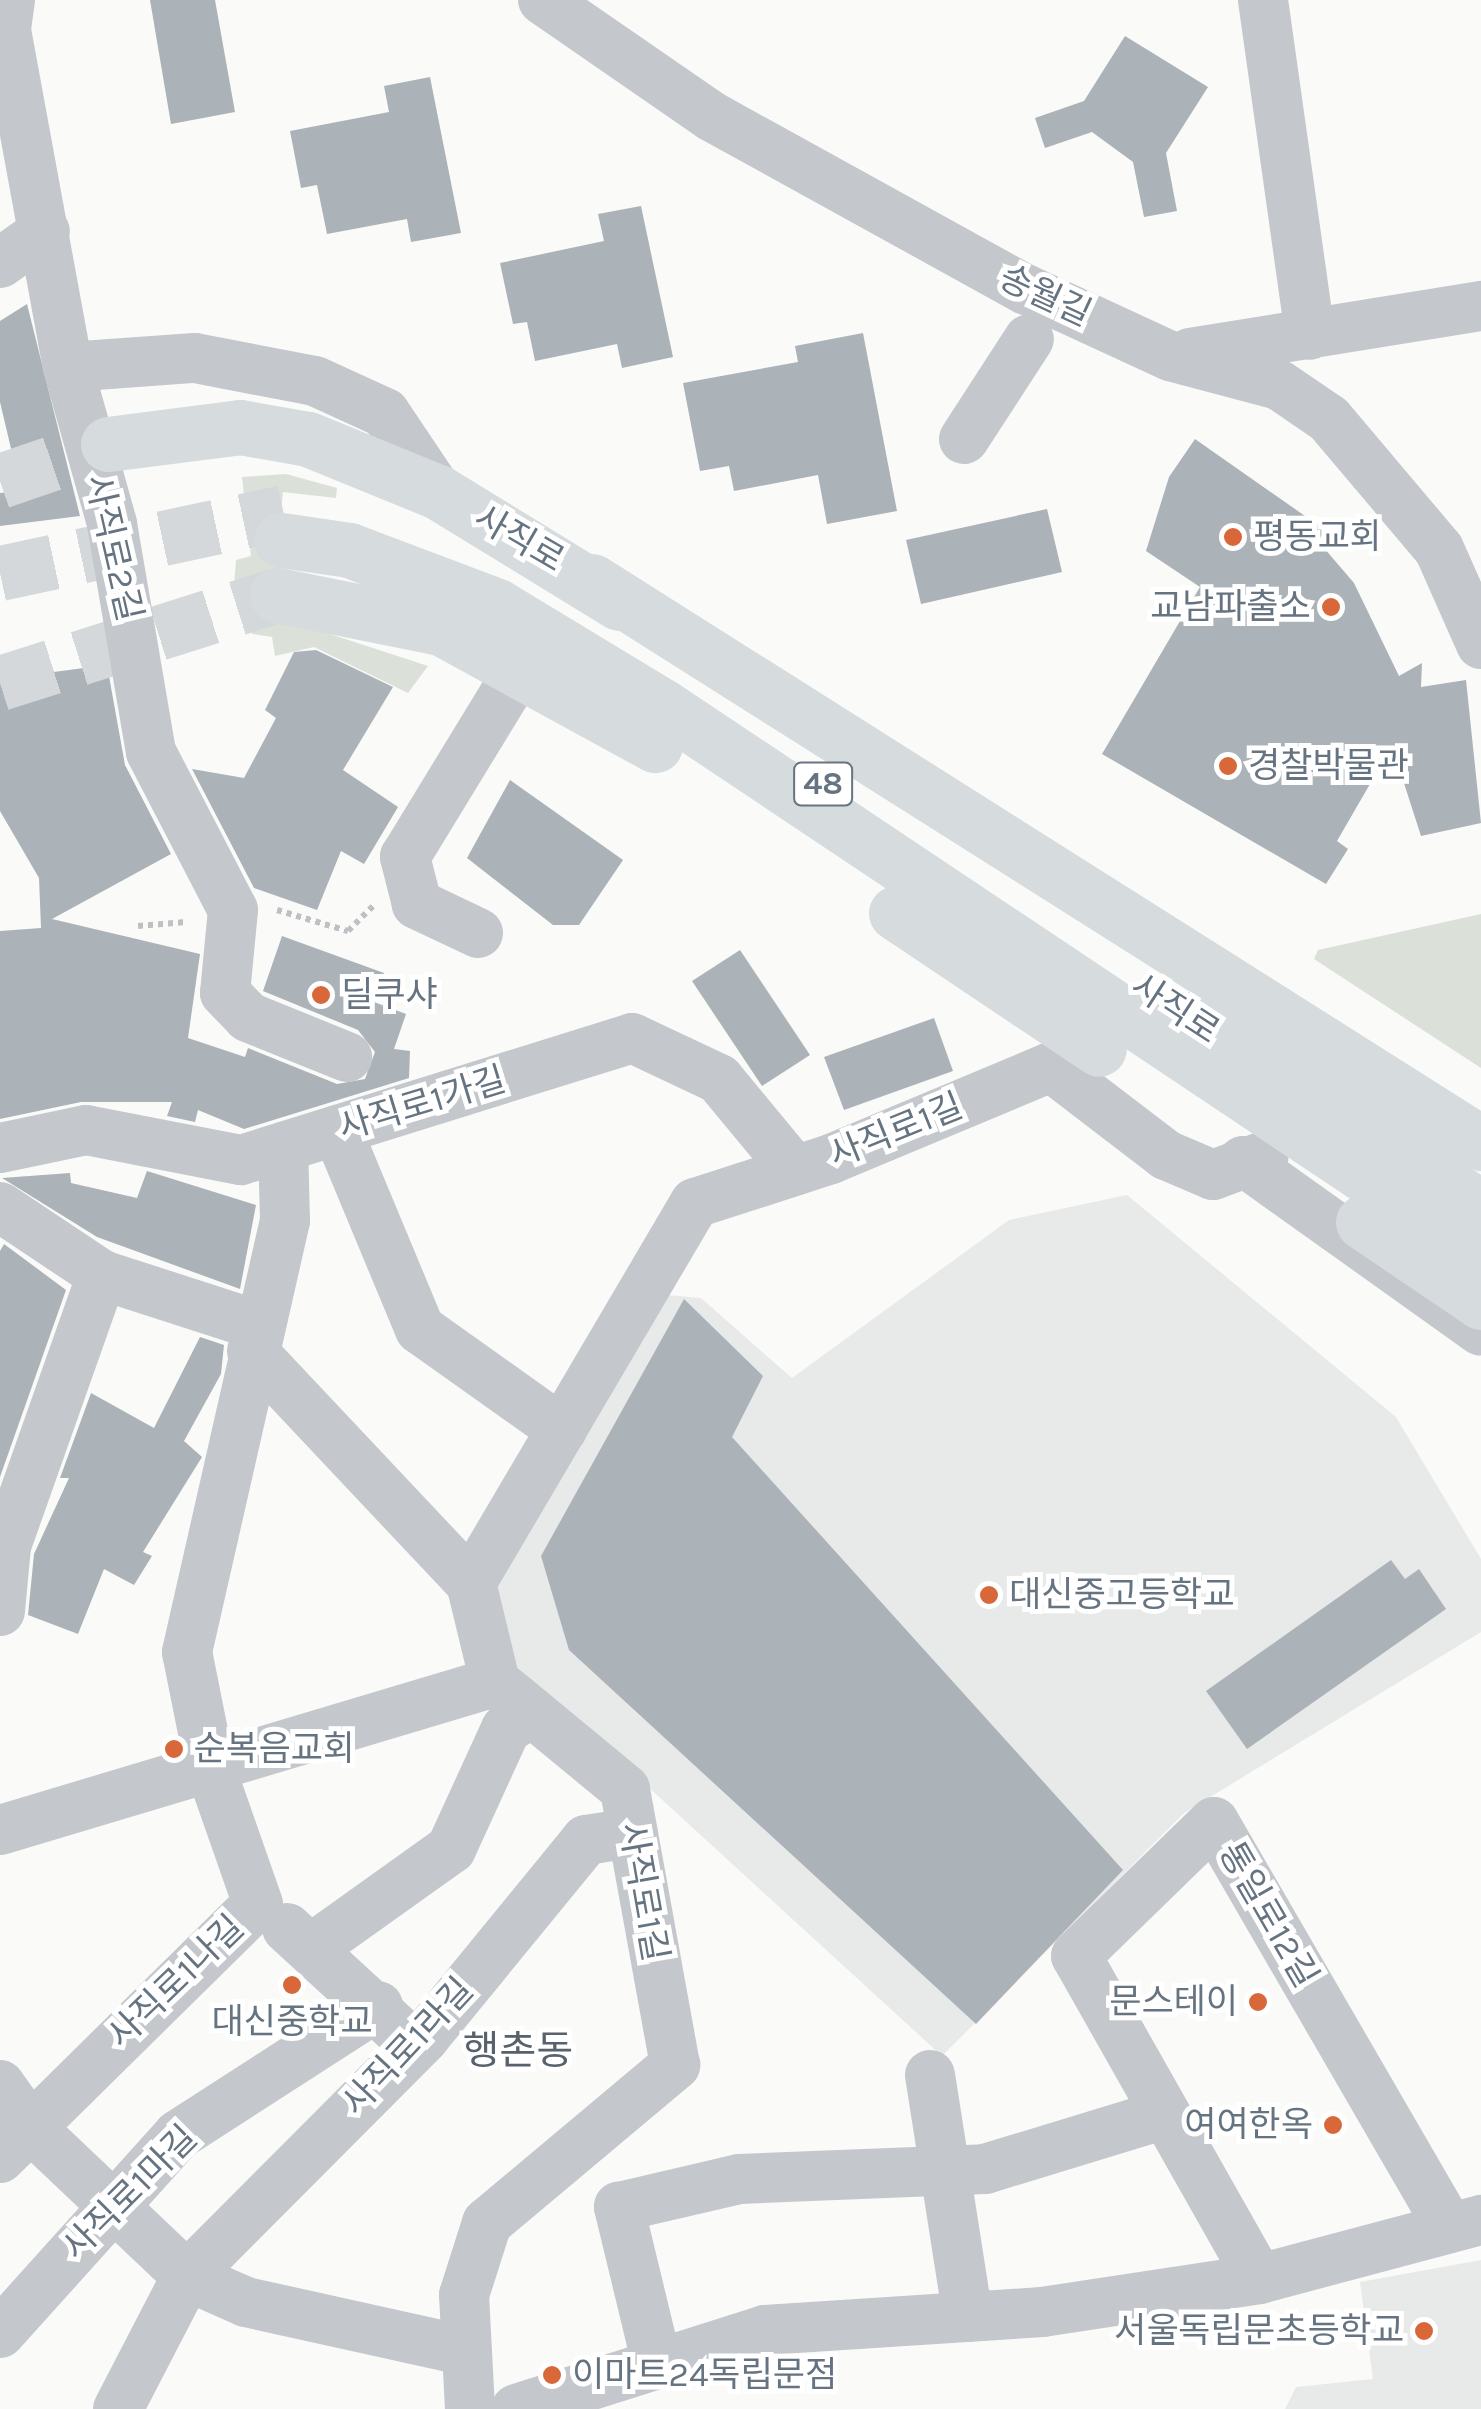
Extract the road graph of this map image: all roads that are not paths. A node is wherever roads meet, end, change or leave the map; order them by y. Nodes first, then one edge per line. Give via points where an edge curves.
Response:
1 (10, 0) edge
2 (542, 0) edge
3 (1263, 0) edge
4 (45, 231) junction
5 (0, 263) edge
6 (1481, 306) edge
7 (1310, 334) junction
8 (1029, 339) dead end
9 (1170, 356) junction
10 (68, 367) junction
11 (964, 439) dead end
12 (108, 444) tunnel mouth
13 (438, 492) junction
14 (592, 580) junction
15 (277, 595) tunnel mouth
16 (1481, 644) edge
17 (521, 667) junction
18 (660, 748) junction
19 (861, 809) junction
20 (884, 862) junction
21 (478, 933) dead end
22 (346, 1057) dead end
23 (337, 1130) junction
24 (1481, 1143) edge
25 (1290, 1144) junction
26 (283, 1147) junction
27 (0, 1148) edge
28 (795, 1170) junction
29 (0, 1207) edge
30 (1481, 1207) edge
31 (1481, 1253) edge
32 (102, 1275) junction
33 (1481, 1302) edge
34 (1481, 1331) edge
35 (256, 1338) junction
36 (562, 1430) junction
37 (471, 1583) junction
38 (0, 1611) edge
39 (513, 1697) junction
40 (210, 1767) junction
41 (0, 1830) edge
42 (632, 1833) junction
43 (258, 1904) junction
44 (312, 1948) junction
45 (378, 2006) junction
46 (412, 2049) junction
47 (930, 2075) dead end
48 (0, 2085) edge
49 (1165, 2114) junction
50 (15, 2143) edge
51 (945, 2171) junction
52 (113, 2201) junction
53 (1465, 2224) edge
54 (187, 2276) junction
55 (1260, 2279) junction
56 (968, 2316) junction
57 (0, 2333) edge
58 (467, 2351) junction
59 (656, 2364) junction
60 (118, 2409) edge
61 (470, 2409) edge
62 (516, 2409) edge

1 - 4 street, 사직로2길 via 8,44
2 - 9 street, 송월길 via 710,116 1026,289
3 - 7 street
4 - 5 street
4 - 10 street, 사직로2길
6 - 7 street
7 - 9 street
8 - 11 street
9 - 16 street, 송월길 via 1278,385 1328,419 1440,549
10 - 13 street via 195,358 315,381 386,413
10 - 22 street, 사직로2길 via 112,524 151,752 233,910 225,993 248,1017
12 - 13 main road, 사직로 via 240,428 308,439
13 - 14 main road, 사직로
14 - 19 main road, 사직로
14 - 24 main road
15 - 17 main road, 사직로 / 48 via 441,628
17 - 18 main road, 사직로 / 48
17 - 21 street via 405,856 416,904
18 - 20 main road, 사직로 / 48
18 - 25 main road
19 - 20 main road, 사직로 / 48 via 592,634 444,552 401,534 282,526 497,606 664,707
19 - 25 main road, 사직로 / 48
20 - 25 main road, 사직로 / 48
23 - 26 street, 사직로1가길
23 - 28 street, 사직로1가길 via 632,1038 719,1078
23 - 36 street via 420,1330
25 - 28 street, 사직로1길 via 1213,1174 1166,1154 1051,1067
25 - 30 main road, 48
25 - 31 main road, 48
25 - 33 main road
25 - 34 street
26 - 27 street, 사직로1가길 via 241,1160 86,1130
26 - 35 street, 사직로1나길 via 285,1220
28 - 36 street, 사직로1길 via 695,1203
29 - 32 street
32 - 35 street
32 - 38 street via 6,1546
35 - 37 street
35 - 40 street, 사직로1나길 via 187,1652
36 - 37 street, 사직로1길
37 - 39 street
39 - 40 street
39 - 42 street, 사직로1길 via 625,1790
39 - 44 street via 506,1729 451,1849
40 - 41 street
40 - 43 street, 사직로1나길
42 - 46 street, 사직로1라길 via 586,1840
42 - 58 street, 사직로1길 via 674,2065 487,2222 464,2295
43 - 44 street
43 - 50 street, 사직로1나길
44 - 45 street
45 - 46 street
45 - 52 street, 사직로1마길 via 178,2134
46 - 54 street, 사직로1라길
47 - 51 street
48 - 50 street
49 - 51 street via 1044,2158
49 - 53 street, 통일로12길 via 1076,1956 1214,1822
49 - 55 street, 통일로12길
50 - 52 street
51 - 56 street
51 - 59 street via 738,2180 619,2207
52 - 54 street
52 - 57 street, 사직로1마길
53 - 55 street, 통일로12길
54 - 58 street via 246,2302
54 - 60 street, 사직로1라길
55 - 56 street, 통일로12길
56 - 59 street, 통일로12길 via 765,2330
58 - 61 street, 사직로1길
59 - 62 street, 통일로12길

